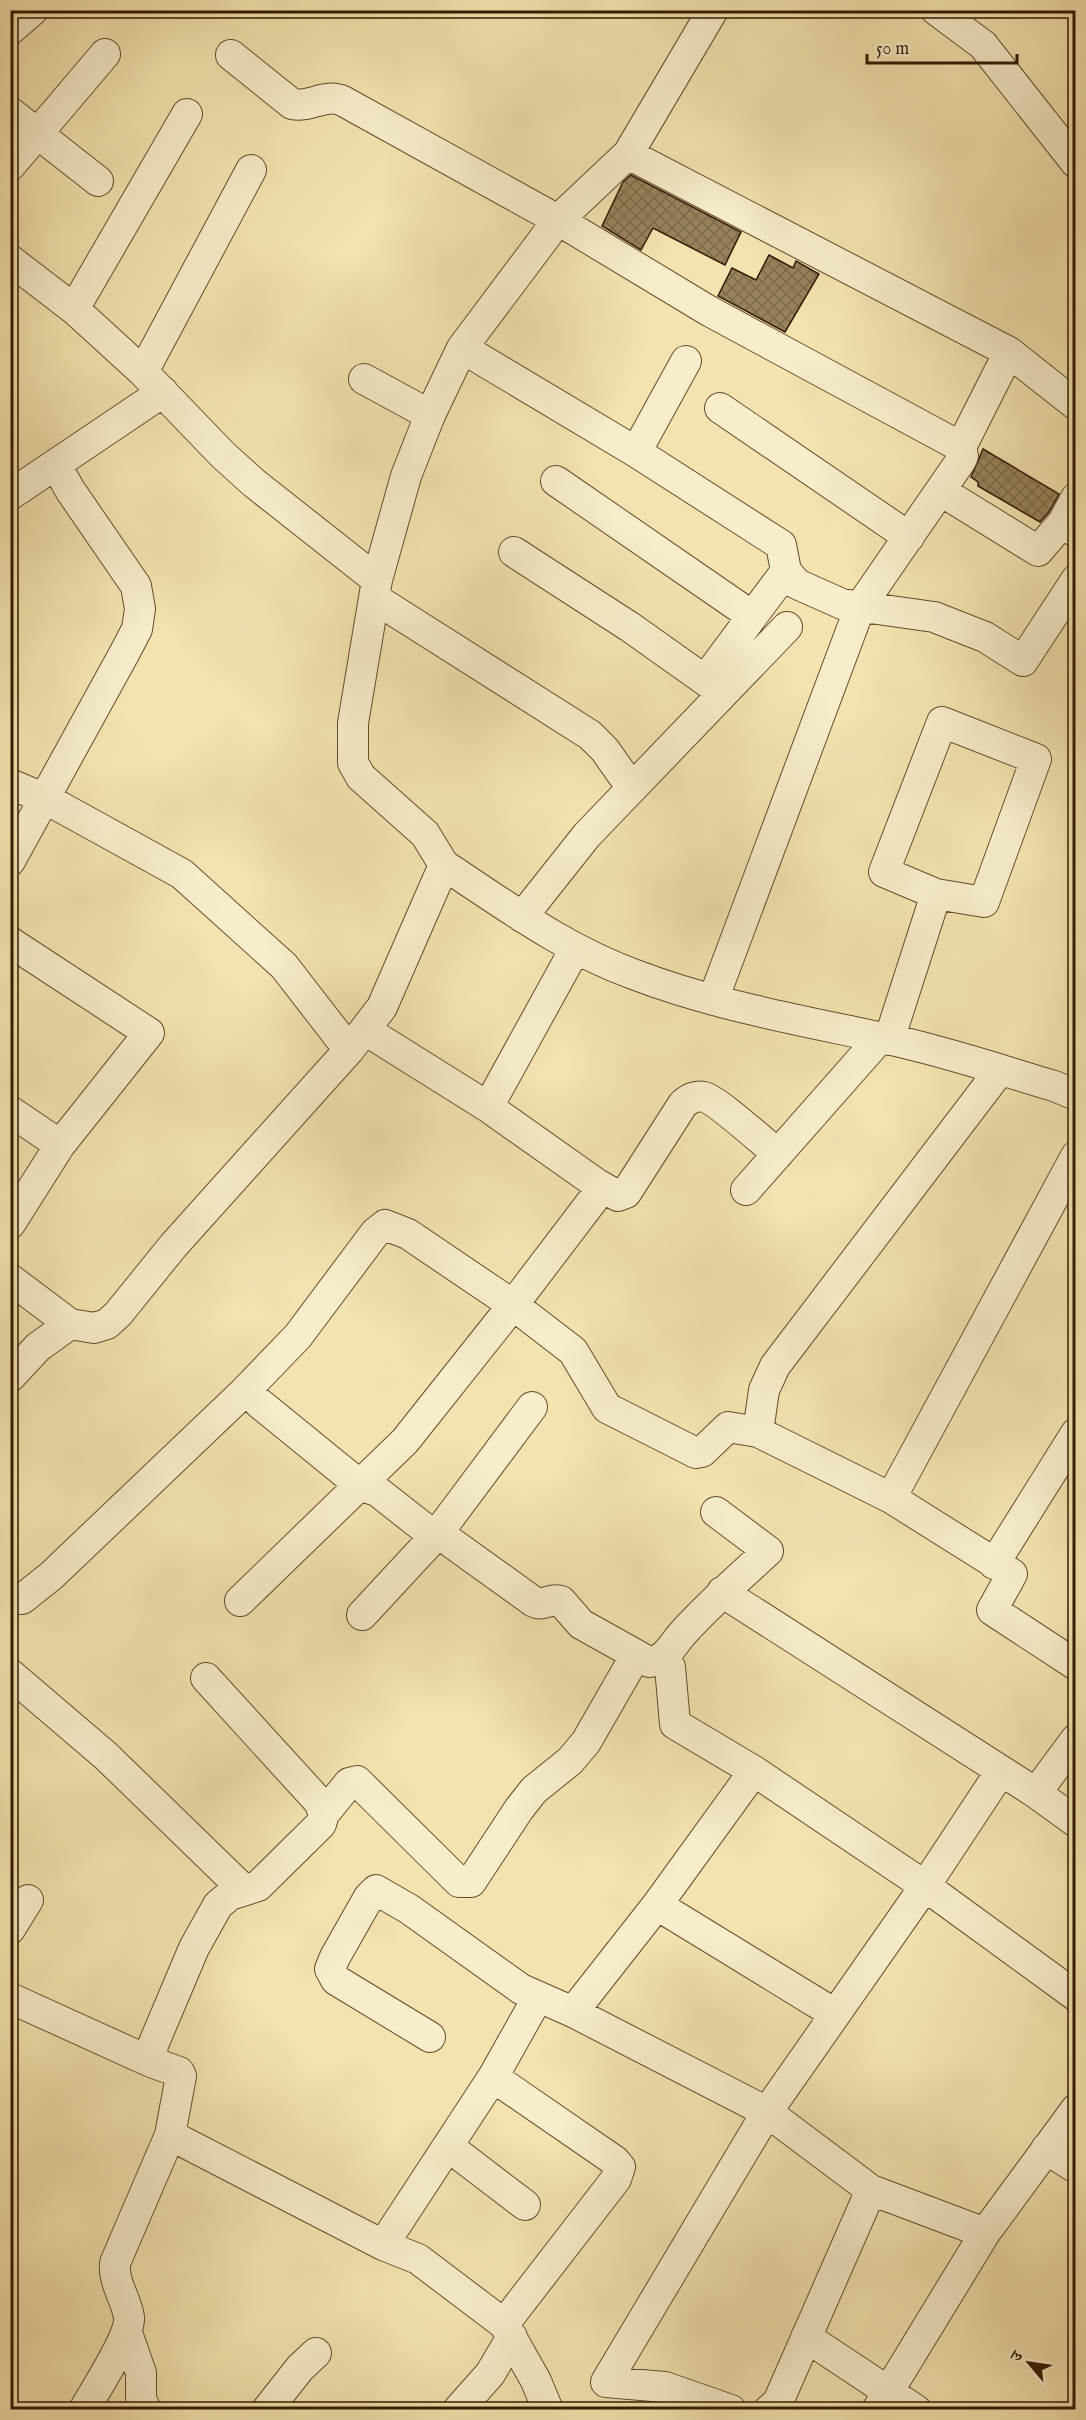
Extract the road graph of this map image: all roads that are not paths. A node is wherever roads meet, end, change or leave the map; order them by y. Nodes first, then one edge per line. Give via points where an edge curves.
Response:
1 (33, 10) edge
2 (712, 10) edge
3 (936, 10) edge
4 (967, 21) edge
5 (10, 30) edge
6 (105, 54) dead end
7 (231, 56) dead end
8 (10, 111) edge
9 (187, 114) dead end
10 (38, 133) junction
11 (628, 154) junction
12 (1076, 163) edge
13 (10, 166) edge
14 (250, 170) dead end
15 (98, 181) dead end
16 (558, 220) junction
17 (10, 260) edge
18 (74, 309) junction
19 (462, 348) junction
20 (1010, 352) junction
21 (686, 361) dead end
22 (364, 379) dead end
23 (153, 382) junction
24 (1076, 405) edge
25 (720, 408) dead end
26 (430, 415) junction
27 (961, 447) junction
28 (636, 452) junction
29 (56, 465) junction
30 (556, 481) dead end
31 (941, 491) junction
32 (10, 495) edge
33 (1071, 518) edge
34 (909, 537) junction
35 (514, 552) dead end
36 (786, 571) junction
37 (1076, 580) edge
38 (375, 589) junction
39 (860, 607) junction
40 (752, 616) junction
41 (787, 627) dead end
42 (714, 686) junction
43 (10, 784) edge
44 (631, 787) junction
45 (46, 799) junction
46 (10, 861) edge
47 (444, 865) junction
48 (936, 894) junction
49 (522, 917) junction
50 (10, 942) edge
51 (575, 949) junction
52 (713, 1000) junction
53 (885, 1039) junction
54 (357, 1040) junction
55 (1000, 1070) junction
56 (1076, 1095) edge
57 (488, 1107) junction
58 (10, 1111) edge
59 (60, 1145) junction
60 (778, 1154) junction
61 (1076, 1156) edge
62 (602, 1188) junction
63 (746, 1190) dead end
64 (10, 1224) edge
65 (10, 1280) edge
66 (513, 1305) junction
67 (70, 1324) junction
68 (10, 1377) edge
69 (259, 1403) dead end
70 (532, 1407) dead end
71 (758, 1432) junction
72 (1076, 1433) edge
73 (361, 1486) junction
74 (891, 1498) junction
75 (716, 1512) dead end
76 (438, 1533) junction
77 (994, 1564) junction
78 (722, 1592) junction
79 (14, 1599) edge
80 (240, 1601) dead end
81 (362, 1615) dead end
82 (636, 1655) junction
83 (1076, 1665) edge
84 (670, 1667) dead end
85 (10, 1674) edge
86 (206, 1678) dead end
87 (1076, 1739) edge
88 (1001, 1771) junction
89 (754, 1772) junction
90 (1036, 1793) junction
91 (324, 1814) junction
92 (1076, 1822) edge
93 (925, 1886) junction
94 (244, 1890) junction
95 (28, 1900) dead end
96 (657, 1905) junction
97 (10, 1929) edge
98 (1076, 1996) edge
99 (538, 1997) junction
100 (10, 1998) edge
101 (573, 2012) junction
102 (835, 2014) junction
103 (430, 2037) dead end
104 (151, 2062) junction
105 (493, 2077) junction
106 (1076, 2109) edge
107 (767, 2112) junction
108 (170, 2135) junction
109 (448, 2147) junction
110 (1046, 2149) junction
111 (1076, 2168) edge
112 (871, 2190) junction
113 (525, 2205) dead end
114 (985, 2233) junction
115 (383, 2245) junction
116 (508, 2330) junction
117 (127, 2333) junction
118 (806, 2337) junction
119 (316, 2353) dead end
120 (899, 2405) edge
121 (84, 2409) edge
122 (146, 2409) edge
123 (267, 2409) edge
124 (458, 2409) edge
125 (548, 2409) edge
126 (731, 2409) edge
127 (769, 2409) edge

1 - 5 street
2 - 11 street
3 - 4 street
4 - 12 street
6 - 10 street
7 - 16 street via 292,104 302,106 326,98 343,101
8 - 10 street
9 - 18 street
10 - 13 street
10 - 15 street
11 - 16 street
11 - 20 street
14 - 23 street
16 - 19 street
16 - 27 street via 708,311
17 - 18 street
18 - 23 street
19 - 26 street
19 - 28 street
20 - 24 street
20 - 27 street
21 - 28 street
22 - 26 street
23 - 29 street
23 - 38 street via 223,455
25 - 34 street
26 - 38 street via 406,476
27 - 31 street via 963,456
28 - 36 street via 781,545
29 - 32 street
29 - 45 street via 136,586 141,609 125,652
30 - 40 street
31 - 33 street via 1038,551
31 - 34 street
34 - 39 street
35 - 42 street
36 - 39 street via 797,584 842,604
36 - 40 street
37 - 39 street via 1023,661 985,637 934,617
38 - 44 street via 590,735
38 - 47 street via 353,723 353,763 361,777 425,834
39 - 52 street
40 - 42 street
41 - 42 street
42 - 44 street
43 - 45 street
44 - 49 street
45 - 46 street
45 - 54 street via 182,874 284,966
47 - 49 street
47 - 54 street via 382,1008
48 - 48 street via 884,872 942,722 1036,759 984,902
48 - 53 street
49 - 51 street
50 - 59 street via 149,1034
51 - 52 street via 632,974
51 - 57 street
52 - 53 street
53 - 55 street
53 - 60 street
54 - 57 street
54 - 67 street via 173,1246 118,1314 94,1328
55 - 56 street
55 - 71 street via 775,1366 764,1390
57 - 62 street
58 - 59 street
59 - 64 street
60 - 62 street via 716,1104 704,1097 692,1097 682,1104 626,1192 618,1196
60 - 63 street
61 - 74 street
62 - 66 street
65 - 67 street
66 - 71 street via 573,1351 607,1408 696,1453 702,1452 728,1426
66 - 73 street via 405,1441
66 - 79 street via 408,1234 386,1225 375,1233 298,1336 244,1392 51,1576
67 - 68 street via 38,1347
69 - 73 street
70 - 76 street
71 - 74 street
72 - 77 street
73 - 76 street via 377,1491 428,1531
73 - 80 street
74 - 77 street
75 - 78 street via 768,1551
76 - 81 street
76 - 82 street via 534,1602 561,1601 581,1624
77 - 83 street via 1012,1574 992,1610
78 - 82 street via 662,1658 649,1662
78 - 88 street
82 - 91 street via 586,1742 570,1761 534,1790 471,1882 459,1881 357,1781 349,1783
84 - 89 street via 675,1724
85 - 94 street via 106,1756
86 - 91 street via 319,1802
87 - 90 street
88 - 90 street
88 - 93 street
89 - 93 street
89 - 96 street
90 - 92 street
91 - 94 street via 321,1824 258,1886
93 - 98 street
93 - 102 street
94 - 104 street via 222,1900 201,1932 153,2045
95 - 97 street
96 - 101 street
96 - 102 street
99 - 101 street
99 - 103 street via 376,1890 330,1969 336,1980
99 - 105 street
100 - 104 street
101 - 107 street
102 - 107 street
104 - 108 street via 181,2076
105 - 109 street
105 - 116 street via 620,2167 616,2179
106 - 110 street
107 - 112 street
107 - 126 street via 606,2382 665,2387
108 - 115 street
108 - 117 street via 115,2263 114,2274 129,2315
109 - 113 street
109 - 115 street
110 - 111 street
110 - 114 street
112 - 114 street
112 - 118 street
114 - 120 street
115 - 116 street via 418,2259
116 - 124 street via 490,2374
116 - 125 street
117 - 121 street
117 - 122 street via 141,2373 141,2399
118 - 120 street
118 - 127 street via 778,2402
119 - 123 street

